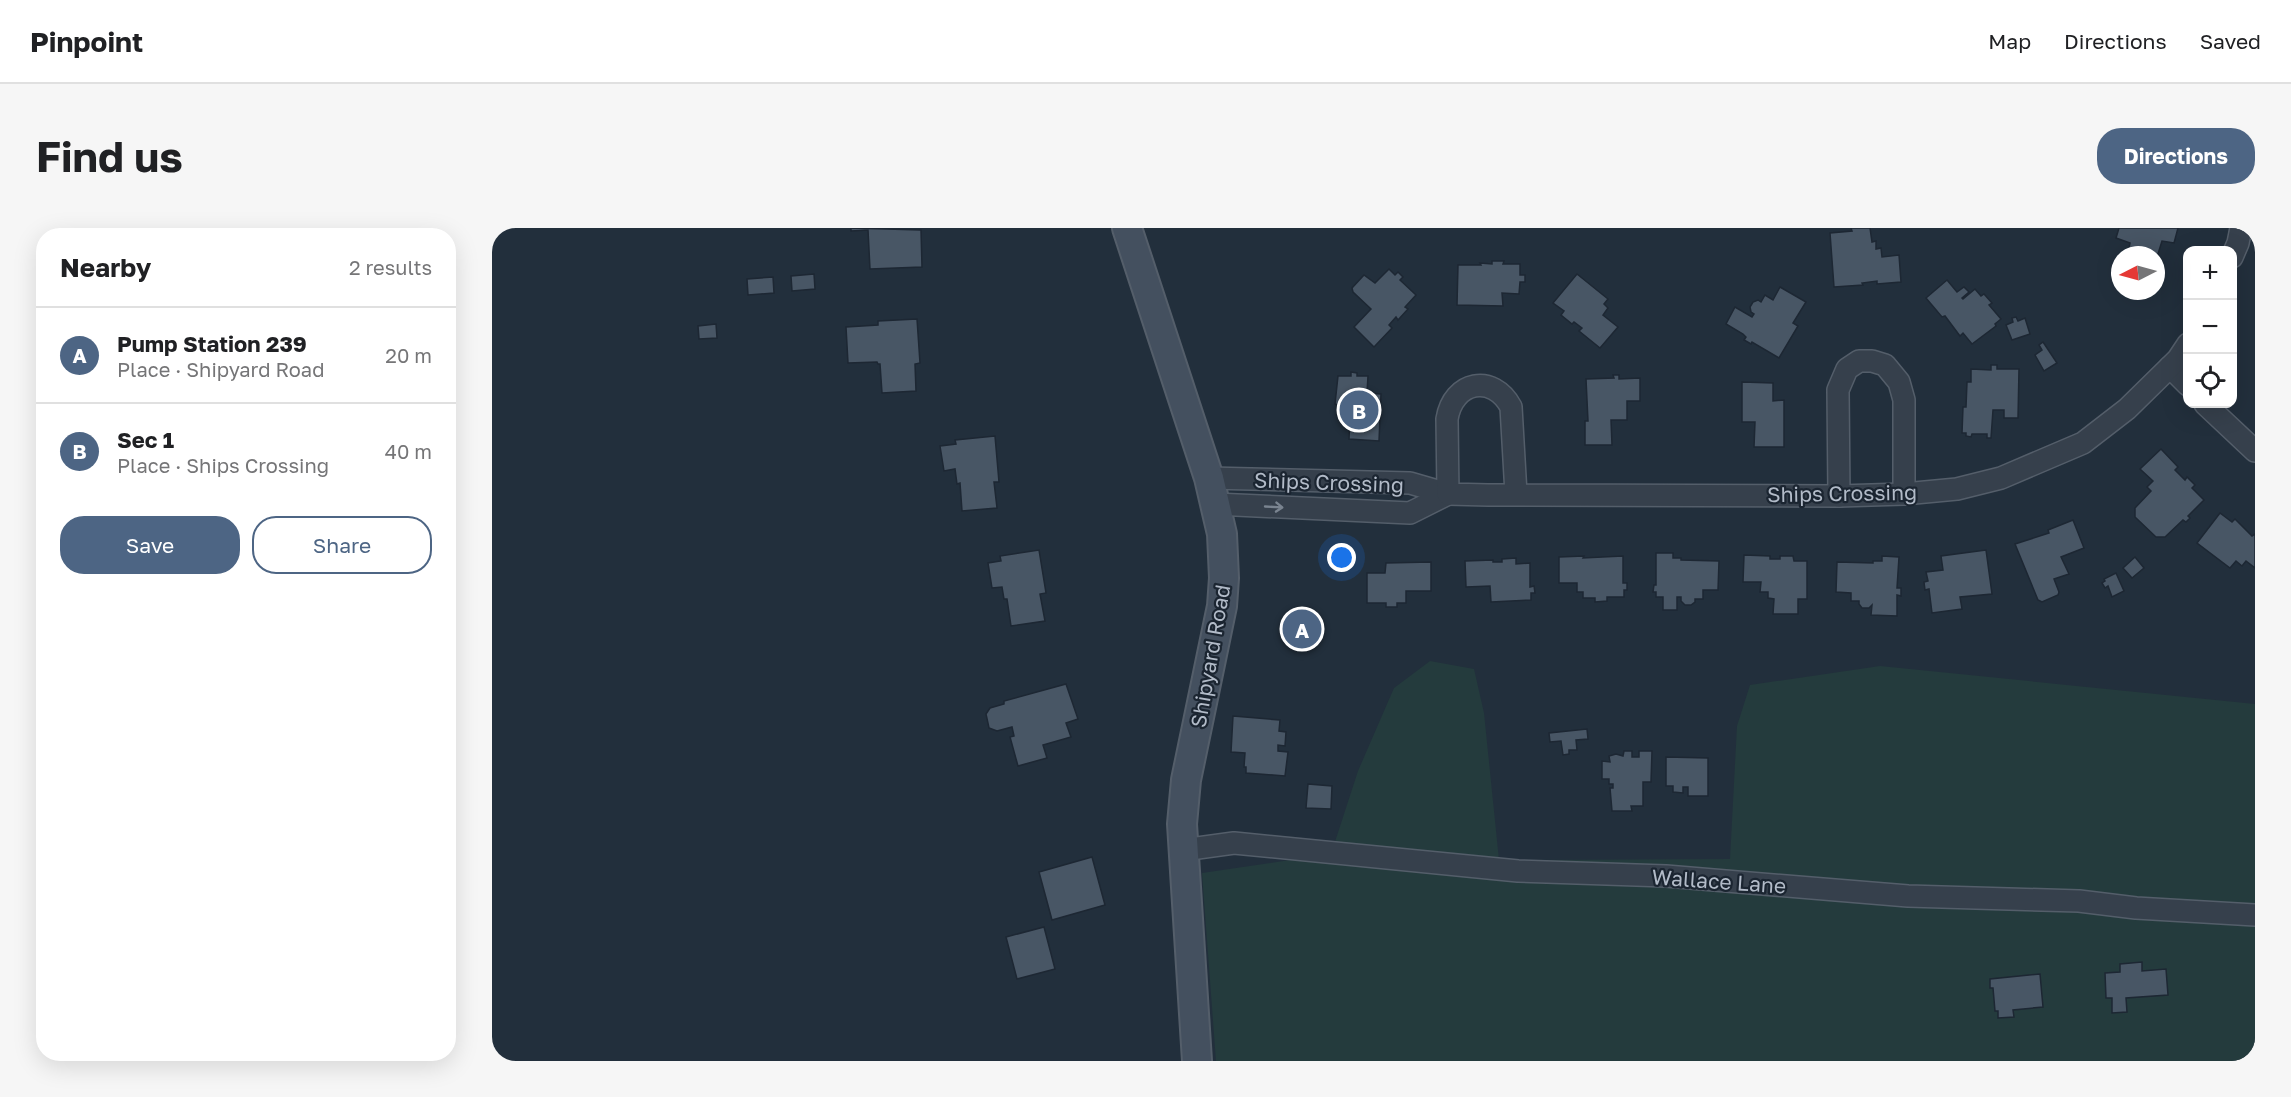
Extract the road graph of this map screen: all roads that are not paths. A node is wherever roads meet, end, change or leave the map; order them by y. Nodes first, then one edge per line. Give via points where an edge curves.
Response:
1 (1127, 228) edge
2 (2241, 228) edge
3 (2237, 246) edge
4 (2183, 351) edge
5 (2170, 367) junction
6 (2183, 381) edge
7 (2209, 408) edge
8 (2255, 452) edge
9 (1212, 491) junction
10 (1448, 494) junction
11 (1516, 494) junction
12 (1904, 494) junction
13 (1839, 496) junction
14 (1183, 850) junction
15 (2255, 915) edge
16 (1197, 1061) edge

1 - 9 street, Shipyard Road
2 - 3 street
4 - 5 street, Ships Crossing
5 - 6 street
5 - 12 street, Ships Crossing via 2127,410 2083,443 2001,478 1957,489
7 - 8 street
9 - 10 street, Ships Crossing via 1410,483
9 -> 10 street, Ships Crossing via 1410,513
9 - 14 street, Shipyard Road via 1222,534 1224,578 1186,780
10 - 11 street, Ships Crossing
10 - 11 street via 1449,407 1463,390 1486,386 1506,397 1511,407
11 - 13 street, Ships Crossing
12 - 13 street, Ships Crossing
12 - 13 street via 1904,400 1899,382 1885,365 1859,361 1847,369 1838,390
14 - 15 street, Wallace Lane via 1234,843 1518,871 1666,876 1908,896 2079,901
14 - 16 street, Shipyard Road

